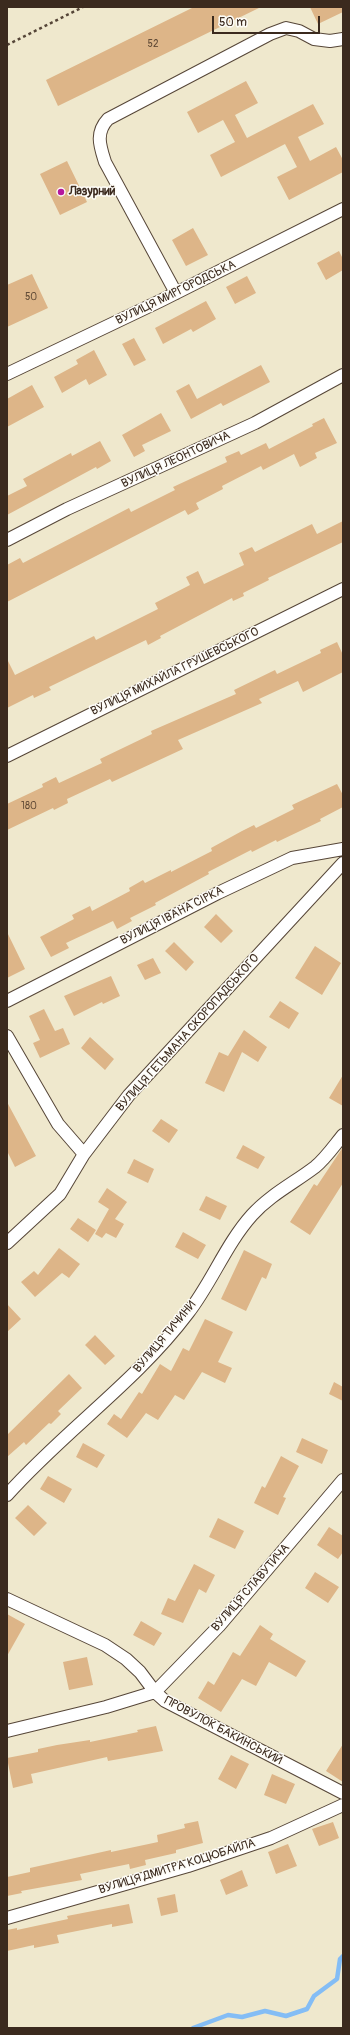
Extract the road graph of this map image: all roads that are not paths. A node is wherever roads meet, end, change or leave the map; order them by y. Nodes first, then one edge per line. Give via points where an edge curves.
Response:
1 (343, 39) edge
2 (343, 209) edge
3 (176, 293) junction
4 (7, 374) edge
5 (343, 375) edge
6 (7, 540) edge
7 (343, 589) edge
8 (7, 756) edge
9 (343, 849) edge
10 (343, 863) edge
11 (7, 1000) edge
12 (7, 1036) edge
13 (343, 1136) edge
14 (84, 1154) junction
15 (7, 1243) edge
16 (343, 1480) edge
17 (7, 1495) edge
18 (7, 1599) edge
19 (155, 1692) junction
20 (7, 1731) edge
21 (343, 1793) edge
22 (343, 1805) edge
23 (7, 1918) edge

1 - 3 street via 330,42 314,39 286,28 108,119 100,130 99,141 105,162
2 - 3 street, ВУЛИЦЯ МИРГОРОДСЬКА
3 - 4 street, ВУЛИЦЯ МИРГОРОДСЬКА
5 - 6 street, ВУЛИЦЯ ЛЕОНТОВИЧА via 255,423 67,509
7 - 8 street, ВУЛИЦЯ МИХАЙЛА ГРУШЕВСЬКОГО
9 - 11 street, ВУЛИЦЯ ІВАНА СІРКА via 292,858
10 - 14 street, ВУЛИЦЯ ГЕТЬМАНА СКОРОПАДСЬКОГО via 129,1095
12 - 14 street via 58,1124
13 - 17 street, ВУЛИЦЯ ТИЧИНИ via 316,1166 267,1200 252,1215 228,1246 188,1313 144,1364 29,1470
14 - 15 street, ВУЛИЦЯ ГЕТЬМАНА СКОРОПАДСЬКОГО via 60,1194
16 - 19 street, ВУЛИЦЯ СЛАВУТИЧА via 219,1626
18 - 19 street, ПРОВУЛОК БАКИНСЬКИЙ via 105,1645 140,1672
19 - 20 street via 106,1707
19 - 21 street, ПРОВУЛОК БАКИНСЬКИЙ via 165,1701
22 - 23 street, ВУЛИЦЯ ДМИТРА КОЦЮБАЙЛА via 271,1838 196,1863

